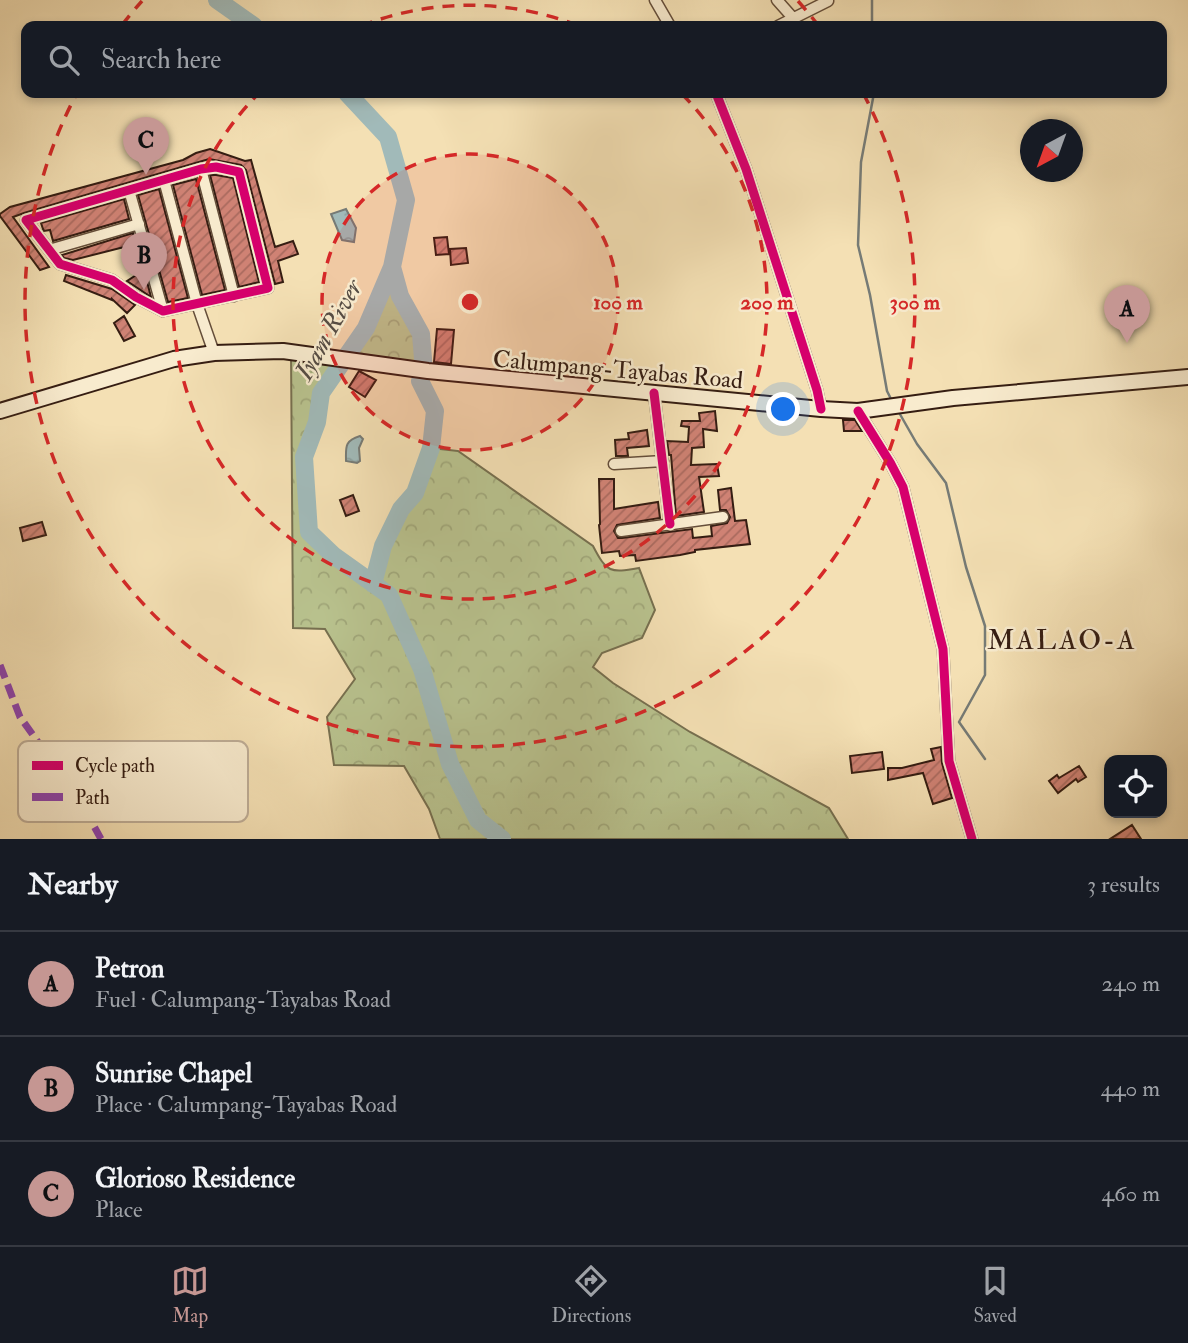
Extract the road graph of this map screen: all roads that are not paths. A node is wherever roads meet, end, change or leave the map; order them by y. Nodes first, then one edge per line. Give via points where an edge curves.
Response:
1 (655, 0) edge
2 (778, 0) edge
3 (828, 1) edge
4 (793, 19) junction
5 (667, 21) edge
6 (789, 21) edge
7 (718, 98) edge
8 (201, 169) junction
9 (164, 180) junction
10 (129, 190) junction
11 (139, 224) junction
12 (49, 250) junction
13 (234, 296) junction
14 (197, 304) junction
15 (163, 311) junction
16 (214, 353) junction
17 (1188, 377) edge
18 (654, 393) junction
19 (821, 410) junction
20 (0, 411) edge
21 (858, 411) junction
22 (663, 461) junction
23 (614, 464) dead end
24 (723, 517) dead end
25 (670, 524) junction
26 (621, 531) dead end
27 (972, 839) edge

1 - 5 street
2 - 4 street
3 - 4 street
4 - 6 street
7 - 19 street via 746,169
8 - 9 street
8 - 13 street
8 - 13 street via 239,172 268,288
9 - 10 street
9 - 14 street
10 - 11 street
10 - 12 street via 26,220
11 - 12 street
11 - 15 street
12 - 15 street via 60,264 112,280
13 - 14 street
14 - 15 street
14 - 16 street
16 - 18 main road, Calumpang-Tayabas Road via 283,351 428,371
16 - 20 main road via 174,359
17 - 21 main road, Calumpang-Tayabas Road
18 - 19 main road, Calumpang-Tayabas Road
18 - 22 street
19 - 21 main road, Calumpang-Tayabas Road
21 - 27 street via 903,488 943,649 949,761
22 - 23 street
22 - 25 street
24 - 25 street
25 - 26 street

